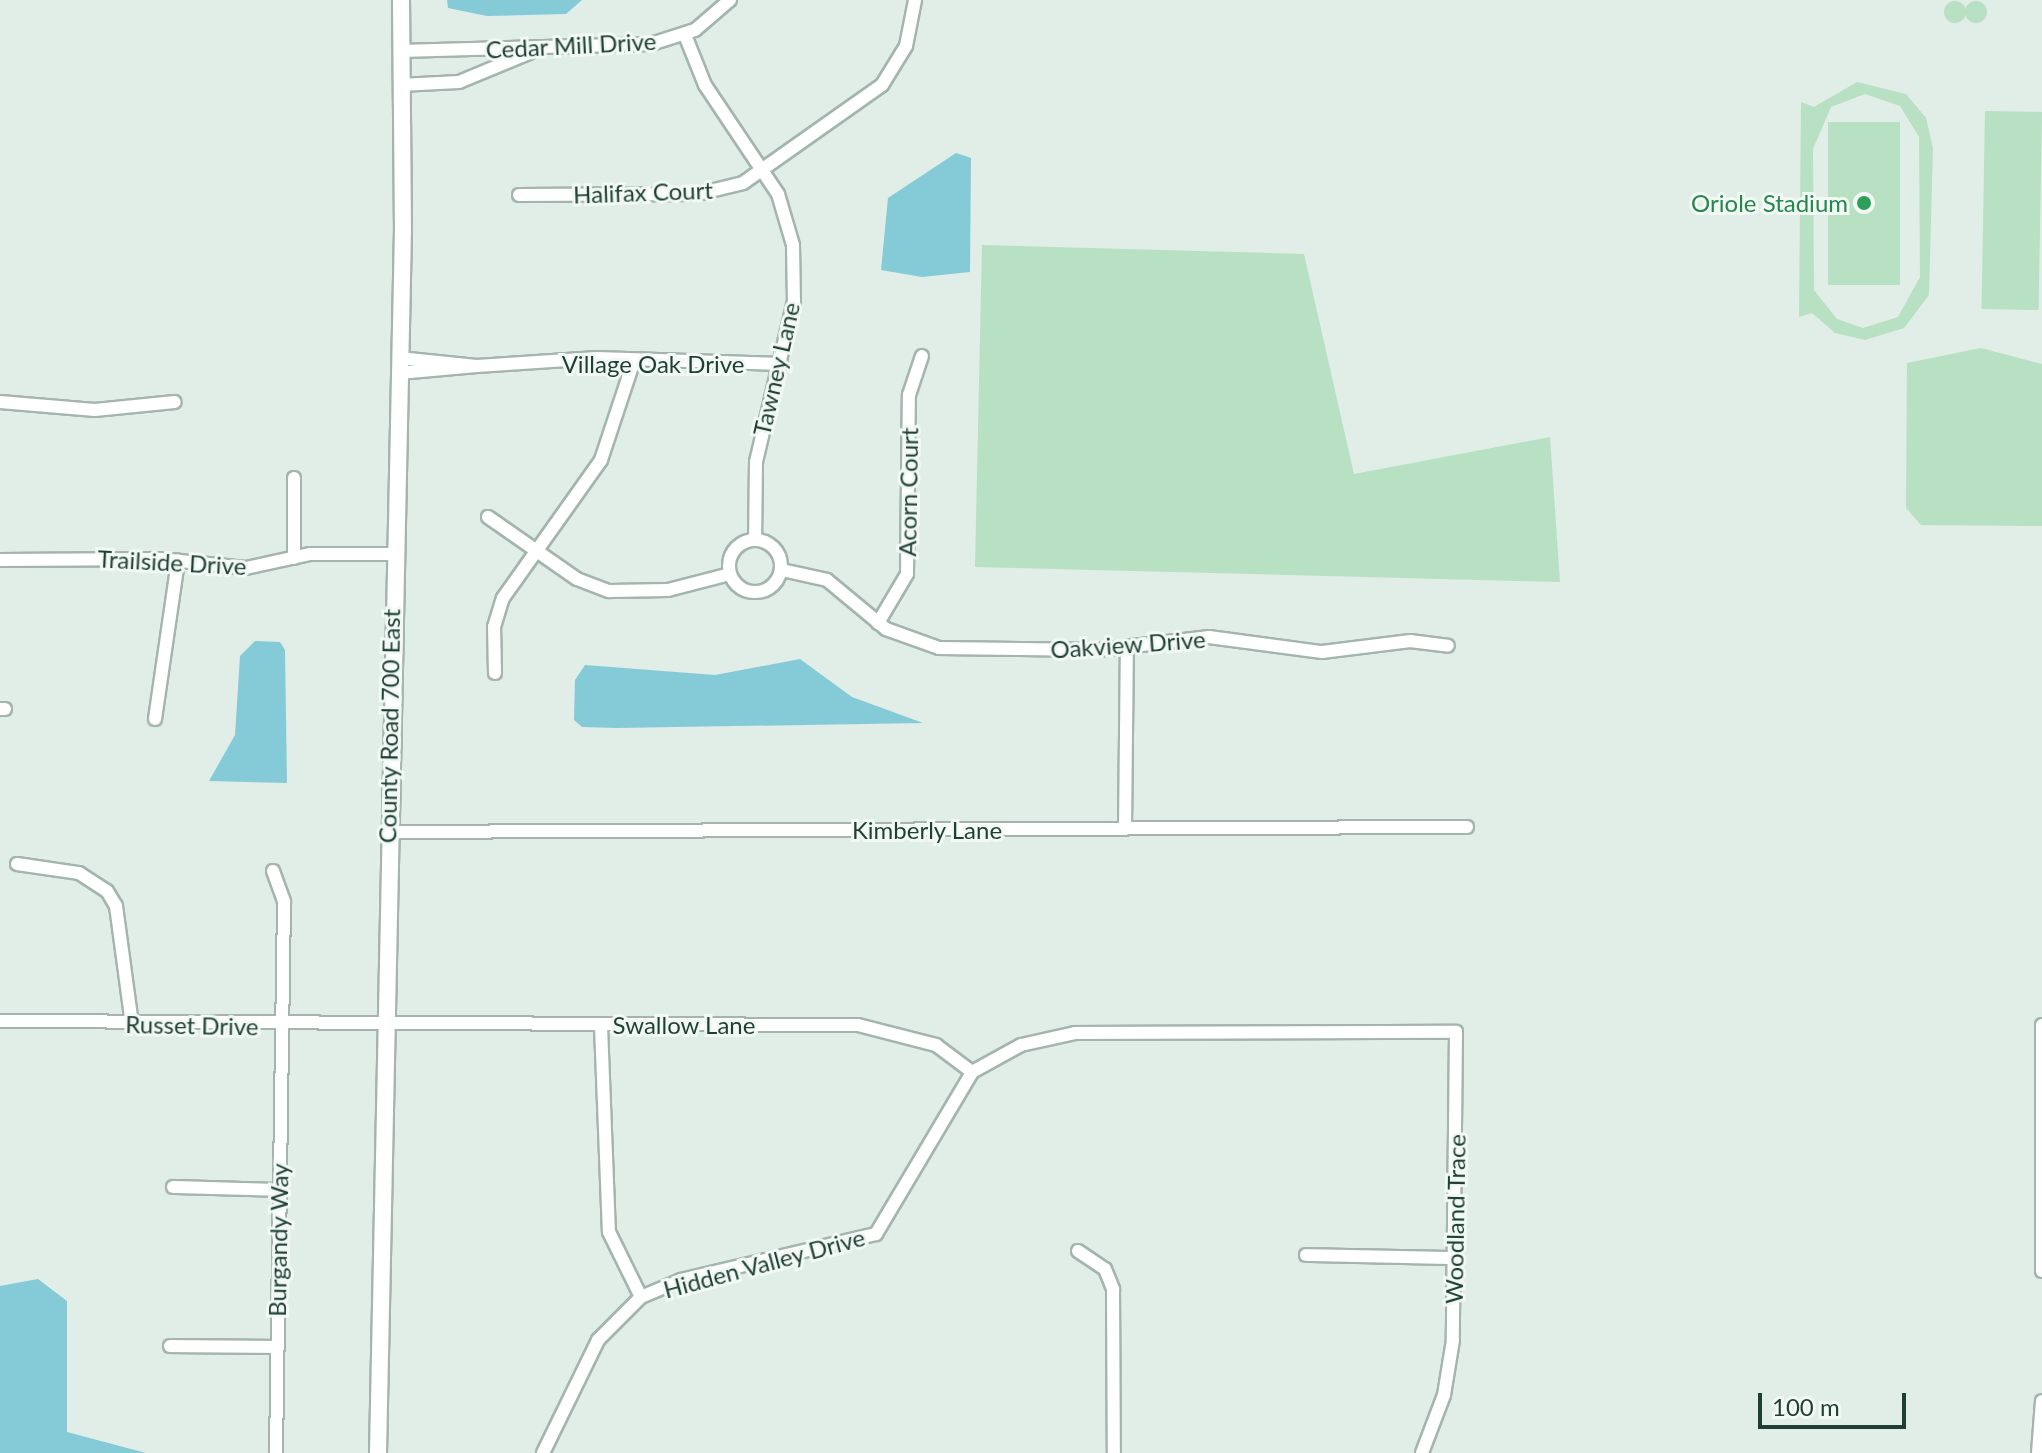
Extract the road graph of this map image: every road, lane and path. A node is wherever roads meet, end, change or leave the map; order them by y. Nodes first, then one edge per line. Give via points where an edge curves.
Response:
1 (401, 0) edge
2 (730, 0) edge
3 (915, 0) edge
4 (685, 35) junction
5 (400, 51) junction
6 (532, 52) junction
7 (400, 85) junction
8 (763, 172) junction
9 (519, 195) dead end
10 (922, 356) dead end
11 (634, 360) junction
12 (781, 364) junction
13 (399, 366) junction
14 (0, 402) edge
15 (175, 402) dead end
16 (294, 478) dead end
17 (488, 517) dead end
18 (755, 540) junction
19 (537, 550) junction
20 (391, 554) junction
21 (294, 558) junction
22 (0, 560) edge
23 (178, 561) junction
24 (782, 570) junction
25 (730, 574) junction
26 (878, 623) junction
27 (1448, 646) dead end
28 (1127, 647) junction
29 (495, 673) dead end
30 (155, 719) dead end
31 (1467, 827) dead end
32 (1125, 829) junction
33 (387, 832) junction
34 (17, 864) dead end
35 (273, 871) dead end
36 (0, 1021) edge
37 (132, 1024) junction
38 (2042, 1025) edge
39 (282, 1026) junction
40 (601, 1026) junction
41 (383, 1027) junction
42 (972, 1072) junction
43 (2041, 1145) edge
44 (173, 1187) dead end
45 (279, 1190) junction
46 (1078, 1251) dead end
47 (1306, 1255) dead end
48 (1455, 1258) junction
49 (2042, 1271) edge
50 (641, 1297) junction
51 (170, 1346) dead end
52 (277, 1347) junction
53 (2042, 1401) edge
54 (276, 1453) edge
55 (378, 1453) edge
56 (543, 1453) edge
57 (1114, 1453) edge
58 (1422, 1453) edge
59 (2038, 1453) edge

1 - 5 main road, County Road 700 East
2 - 4 street, Cedar Mill Drive
3 - 8 street, Halifax Court via 906,46 882,85
4 - 6 street, Cedar Mill Drive
4 - 8 street, Tawney Lane via 705,85
5 - 6 street, Cedar Mill Drive
5 - 7 main road, County Road 700 East
6 - 7 street via 459,82
7 - 13 main road, County Road 700 East
8 - 9 street, Halifax Court via 698,194
8 - 12 street, Tawney Lane via 793,245 794,301
10 - 26 street, Acorn Court via 909,395 907,574
11 - 12 street, Village Oak Drive
11 - 13 street, Village Oak Drive
11 - 19 street via 611,441
12 - 18 street, Tawney Lane via 756,462
13 - 20 main road, County Road 700 East
14 - 15 street via 95,410
16 - 21 street
17 - 19 street
18 - 24 street via 772,546
18 - 25 street via 734,551
19 - 25 street via 609,591 668,590
19 - 29 street via 515,575 495,619
20 - 21 street, Trailside Drive
20 - 33 main road, County Road 700 East
21 - 23 street, Trailside Drive via 246,568
22 - 23 street, Trailside Drive
23 - 30 street
24 - 25 street via 773,585 757,593 740,588
24 - 26 street, Oakview Drive via 827,580
26 - 28 street, Oakview Drive via 939,648
27 - 28 street, Oakview Drive via 1410,641 1322,652 1198,637
28 - 32 street
31 - 32 street, Kimberly Lane
32 - 33 street, Kimberly Lane
33 - 41 main road, County Road 700 East
34 - 37 street via 79,873 107,891 116,906
35 - 39 street, Burgandy Way via 284,902
36 - 37 street, Russet Drive
37 - 39 street, Russet Drive
38 - 43 street
39 - 41 street, Russet Drive
39 - 45 street, Burgandy Way
40 - 41 street, Swallow Lane
40 - 42 street, Swallow Lane via 878,1027 936,1045
40 - 50 street via 609,1232
41 - 55 main road, County Road 700 East
42 - 48 street, Woodland Trace via 1042,1037 1075,1033 1456,1032
42 - 50 street, Hidden Valley Drive via 876,1234 681,1280
43 - 49 street
44 - 45 street
45 - 52 street, Burgandy Way
46 - 57 street via 1105,1269 1113,1289
47 - 48 street
48 - 58 street, Woodland Trace via 1449,1371
50 - 56 street, Hidden Valley Drive via 598,1340
51 - 52 street
52 - 54 street, Burgandy Way
53 - 59 street

